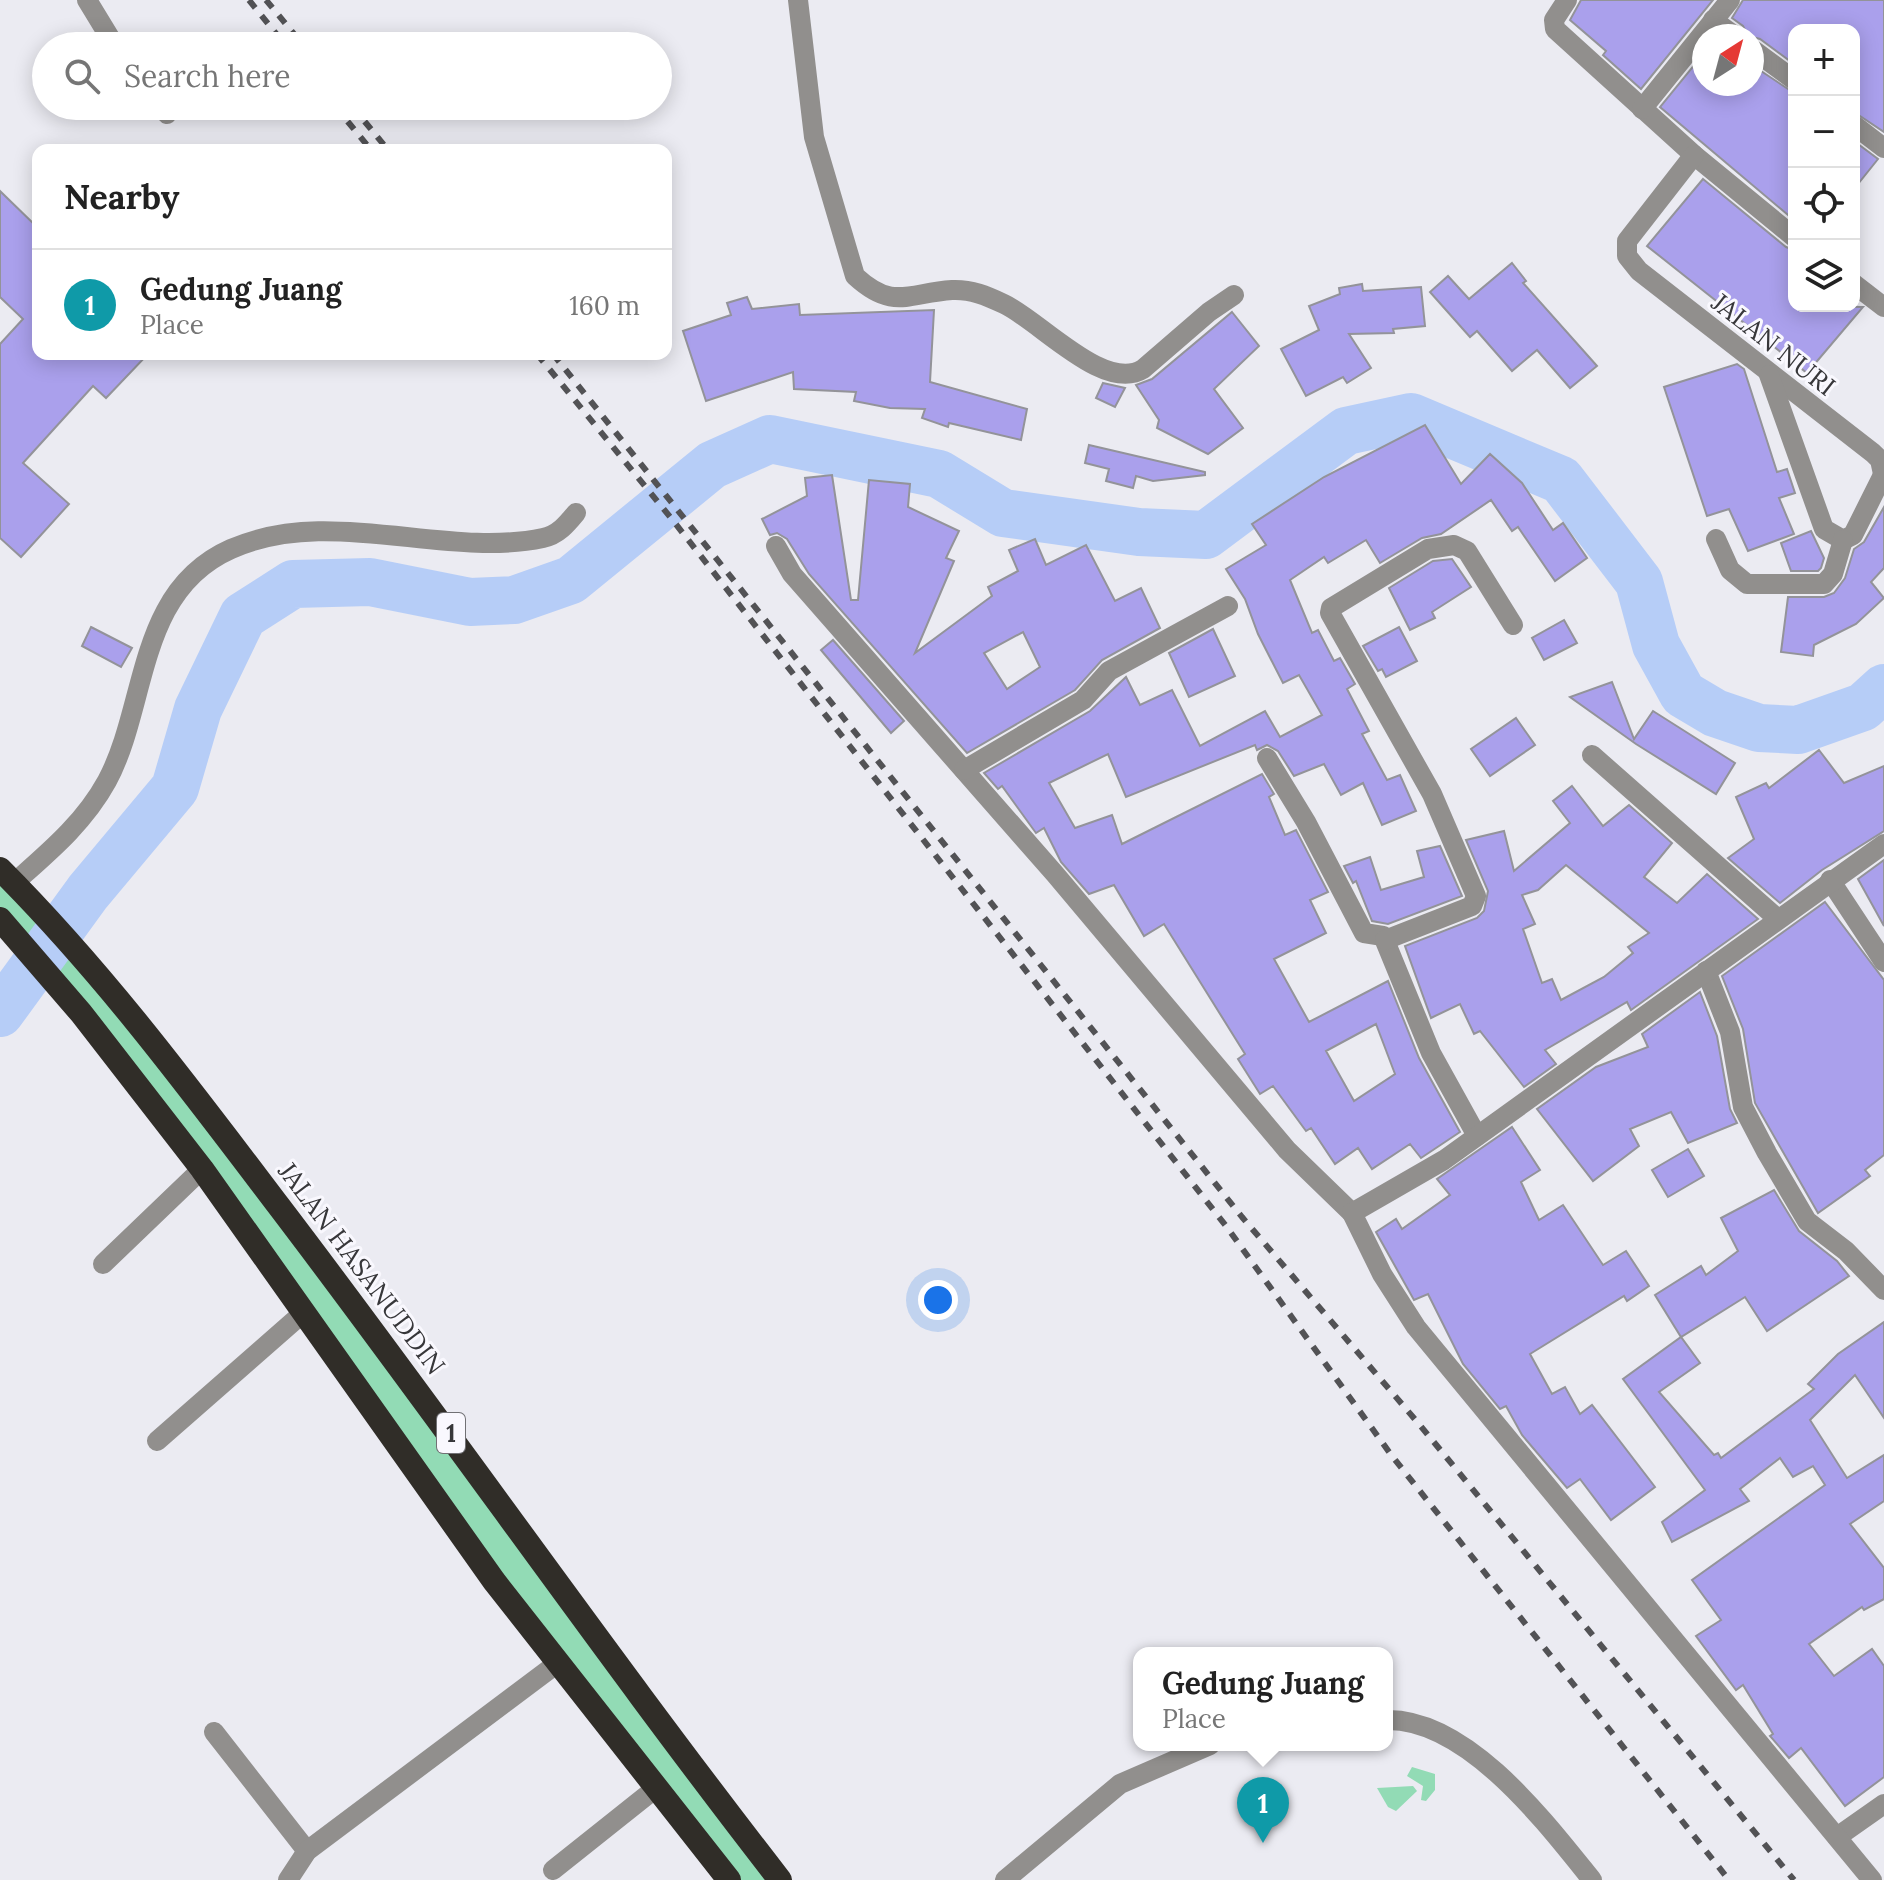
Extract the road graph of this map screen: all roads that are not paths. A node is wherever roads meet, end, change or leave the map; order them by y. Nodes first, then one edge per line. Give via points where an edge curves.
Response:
1 (87, 0) edge
2 (798, 0) edge
3 (1567, 0) edge
4 (1730, 0) edge
5 (1713, 20) junction
6 (1718, 24) edge
7 (106, 32) edge
8 (1764, 58) edge
9 (1788, 76) edge
10 (1642, 109) junction
11 (1860, 130) edge
12 (1884, 148) edge
13 (1694, 155) junction
14 (1788, 232) edge
15 (1860, 289) edge
16 (1234, 295) dead end
17 (1884, 307) edge
18 (1769, 375) junction
19 (1884, 474) edge
20 (576, 513) dead end
21 (1716, 539) dead end
22 (1843, 540) junction
23 (776, 546) dead end
24 (1228, 606) dead end
25 (1513, 625) dead end
26 (1592, 755) dead end
27 (1267, 758) dead end
28 (964, 770) junction
29 (1884, 844) edge
30 (1830, 880) junction
31 (14, 882) edge
32 (1778, 919) junction
33 (2, 921) edge
34 (1385, 940) junction
35 (1884, 962) edge
36 (1706, 971) junction
37 (121, 1002) junction
38 (95, 1034) junction
39 (1477, 1136) junction
40 (202, 1169) junction
41 (1352, 1213) junction
42 (103, 1264) dead end
43 (1884, 1290) edge
44 (303, 1313) junction
45 (157, 1441) dead end
46 (559, 1662) junction
47 (1393, 1721) edge
48 (214, 1732) dead end
49 (1196, 1751) edge
50 (656, 1788) junction
51 (1884, 1804) edge
52 (1837, 1837) junction
53 (307, 1851) junction
54 (553, 1870) dead end
55 (288, 1880) edge
56 (729, 1880) edge
57 (780, 1880) edge
58 (1005, 1880) edge
59 (1592, 1880) edge
60 (1872, 1880) edge

1 - 7 street
2 - 16 street via 814,137 855,276 865,286 890,299 905,300 954,290 979,293 1026,315 1086,362 1130,374
3 - 10 street via 1554,20 1555,29
4 - 5 street
5 - 6 street
5 - 10 street
8 - 9 street
10 - 13 street
11 - 12 street
13 - 14 street
13 - 18 street, JALAN NURI via 1627,241 1627,256
15 - 17 street
18 - 19 street, JALAN NURI via 1880,460
18 - 22 street via 1824,529
19 - 22 street via 1853,535
20 - 31 street via 543,538 490,542 354,531 282,535 257,539 209,561 181,588 161,622 142,665 109,777 93,805 69,834
21 - 22 street via 1735,576 1754,587 1824,584 1833,574
23 - 28 street via 792,574
24 - 28 street via 1109,671 1076,705
25 - 34 street via 1467,551 1454,545 1428,549 1331,608 1432,794 1476,896 1472,906
26 - 32 street
27 - 34 street via 1364,933 1380,933
28 - 41 street via 1287,1150
29 - 30 street
30 - 32 street
30 - 35 street
31 - 37 highway, JALAN HASANUDDIN / 1
32 - 36 street
33 - 38 highway, 1
34 - 39 street via 1431,1053
36 - 39 street
36 - 43 street via 1730,1032 1743,1107 1767,1153 1807,1221
37 - 38 highway
37 - 57 highway, JALAN HASANUDDIN / 1 via 428,1401 669,1738
38 - 40 highway, 1
39 - 41 street
40 - 42 street
40 - 44 highway, 1
41 - 52 street via 1416,1327
44 - 45 street
44 - 46 highway, 1 via 494,1581
46 - 50 highway, 1
46 - 53 street
47 - 59 street via 1424,1726 1475,1755 1530,1803
48 - 53 street
49 - 58 street via 1120,1784
50 - 54 street
50 - 56 highway, 1
51 - 52 street
52 - 60 street
53 - 55 street

